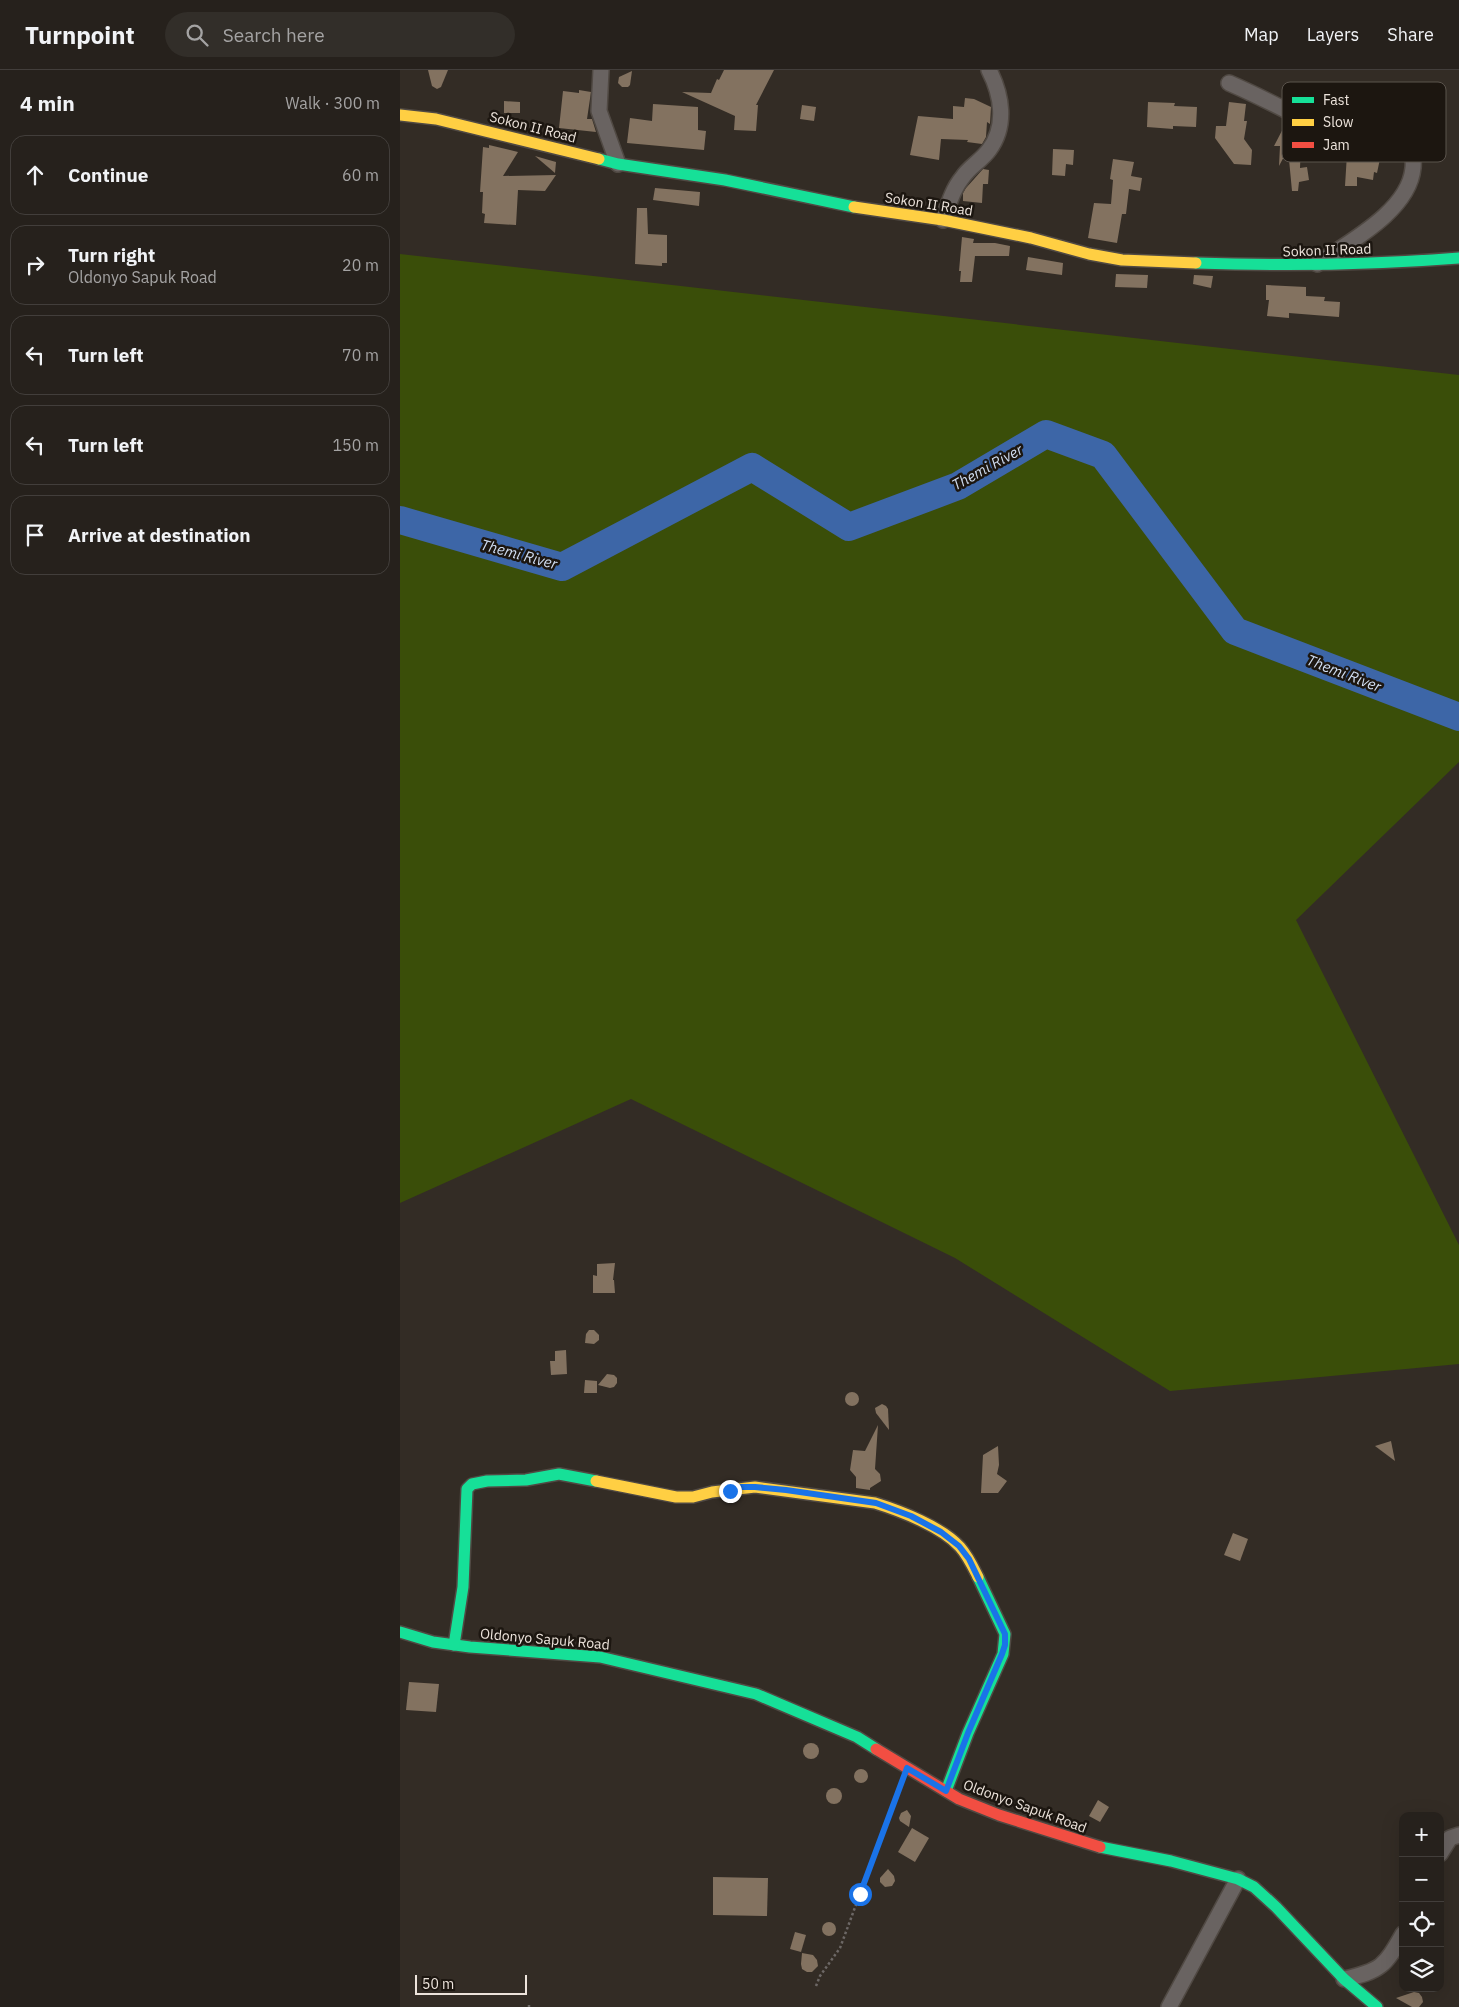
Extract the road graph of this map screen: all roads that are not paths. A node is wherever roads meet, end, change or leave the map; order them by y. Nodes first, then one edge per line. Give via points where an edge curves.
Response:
1 (602, 70) edge
2 (989, 70) edge
3 (1229, 83) dead end
4 (1282, 109) edge
5 (400, 115) edge
6 (1413, 162) edge
7 (618, 164) junction
8 (943, 220) junction
9 (1459, 258) edge
10 (1317, 264) junction
11 (400, 1632) edge
12 (454, 1645) junction
13 (946, 1791) junction
14 (1459, 1835) edge
15 (1444, 1848) edge
16 (1238, 1879) junction
17 (1399, 1941) edge
18 (1344, 1979) junction
19 (1169, 2007) edge
20 (1377, 2007) edge

1 - 7 street via 599,111
2 - 8 street via 998,90 1000,127 989,151 953,192
3 - 4 street
5 - 7 street, Sokon II Road via 436,119
6 - 10 street via 1404,195 1380,221
7 - 8 street, Sokon II Road
8 - 10 street, Sokon II Road via 1122,260 1282,266
9 - 10 street, Sokon II Road
11 - 12 street, Oldonyo Sapuk Road
12 - 13 street, Oldonyo Sapuk Road via 600,1657 756,1694 857,1737
12 - 13 street via 463,1587 467,1489 472,1484 560,1474 676,1497 693,1498 712,1492 755,1487 876,1503 911,1516 959,1546 969,1559 1005,1634 1002,1654
13 - 16 street, Oldonyo Sapuk Road via 999,1815 1091,1845
14 - 15 street via 1450,1838
16 - 18 street, Oldonyo Sapuk Road via 1254,1887 1276,1907
16 - 19 street
17 - 18 street via 1381,1966 1369,1973
18 - 20 street, Oldonyo Sapuk Road

